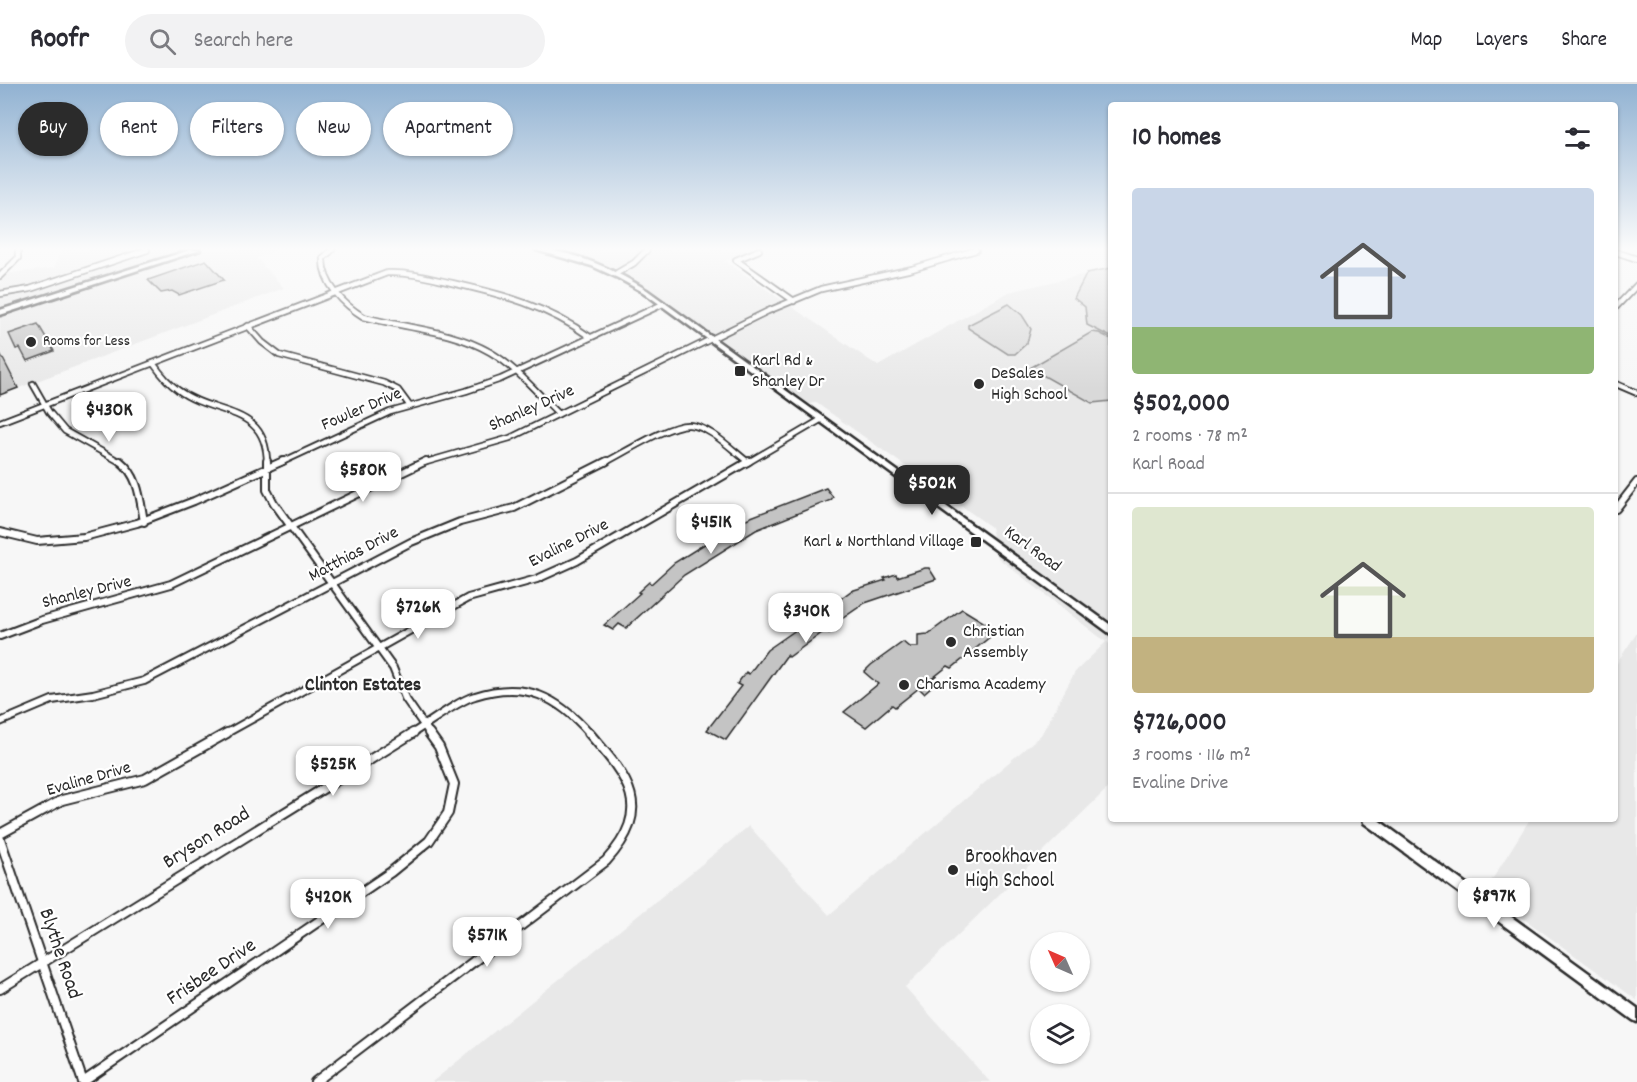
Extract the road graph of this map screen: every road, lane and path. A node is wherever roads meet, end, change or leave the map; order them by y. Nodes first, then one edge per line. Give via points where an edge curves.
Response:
1 (29, 297) edge
2 (51, 297) edge
3 (324, 297) edge
4 (340, 297) edge
5 (514, 297) edge
6 (652, 297) edge
7 (788, 297) edge
8 (804, 297) edge
9 (794, 301) junction
10 (663, 304) junction
11 (0, 306) edge
12 (0, 313) edge
13 (248, 326) junction
14 (590, 338) junction
15 (711, 339) junction
16 (153, 363) junction
17 (515, 372) junction
18 (33, 384) dead end
19 (1618, 385) edge
20 (1637, 393) edge
21 (45, 405) junction
22 (409, 405) junction
23 (559, 414) junction
24 (822, 419) junction
25 (0, 422) edge
26 (748, 462) junction
27 (266, 468) junction
28 (1637, 482) edge
29 (1618, 506) edge
30 (144, 522) junction
31 (291, 525) junction
32 (0, 532) edge
33 (332, 584) junction
34 (1108, 628) edge
35 (0, 636) edge
36 (379, 648) junction
37 (0, 722) edge
38 (423, 725) junction
39 (1372, 822) edge
40 (0, 834) edge
41 (0, 839) edge
42 (43, 962) junction
43 (0, 989) edge
44 (1637, 1016) edge
45 (83, 1082) edge
46 (315, 1082) edge

1 - 11 main road
2 - 12 main road
3 - 13 street
4 - 17 street via 350,310 364,317 476,345
5 - 14 street via 560,315
6 - 10 main road, Karl Road
7 - 9 street
8 - 9 street, Shanley Drive
9 - 15 street, Shanley Drive
10 - 14 street, Fowler Drive
10 - 15 main road, Karl Road
13 - 16 street
13 - 22 street via 279,355 384,383 398,390
14 - 17 street, Fowler Drive
15 - 23 street, Shanley Drive
15 - 24 main road, Karl Road
16 - 21 street
16 - 27 street, Frisbee Drive via 179,390 244,417 260,430 267,446
17 - 22 street, Fowler Drive via 463,392
17 - 23 street
18 - 21 street
19 - 20 street
21 - 25 street
21 - 30 street via 70,435 114,457 130,471
22 - 27 street, Fowler Drive
23 - 31 street, Shanley Drive via 498,442 420,463
24 - 26 street, Evaline Drive
24 - 34 main road, Karl Road
26 - 33 street, Matthias Drive via 708,432 690,425 671,429 540,497 442,528
26 - 36 street, Evaline Drive via 577,561 537,579 468,598
27 - 30 street, Fowler Drive
27 - 31 street, Frisbee Drive via 267,490
28 - 29 street
30 - 32 street, Fowler Drive via 52,541 19,539
31 - 33 street, Frisbee Drive
31 - 35 street, Shanley Drive via 152,592 38,620
33 - 36 street, Frisbee Drive
33 - 37 street, Matthias Drive via 144,681 52,700
36 - 38 street, Frisbee Drive
36 - 40 street, Evaline Drive via 145,779 68,798
38 - 42 street, Bryson Road
38 - 45 street, Frisbee Drive via 439,747 454,784 448,813 429,841 391,872
38 - 46 street, Bryson Road via 473,696 517,688 537,691 569,711 624,777 633,805 630,828 606,861
39 - 44 main road
41 - 42 street, Blythe Road
42 - 43 street, Bryson Road
42 - 45 street, Blythe Road

